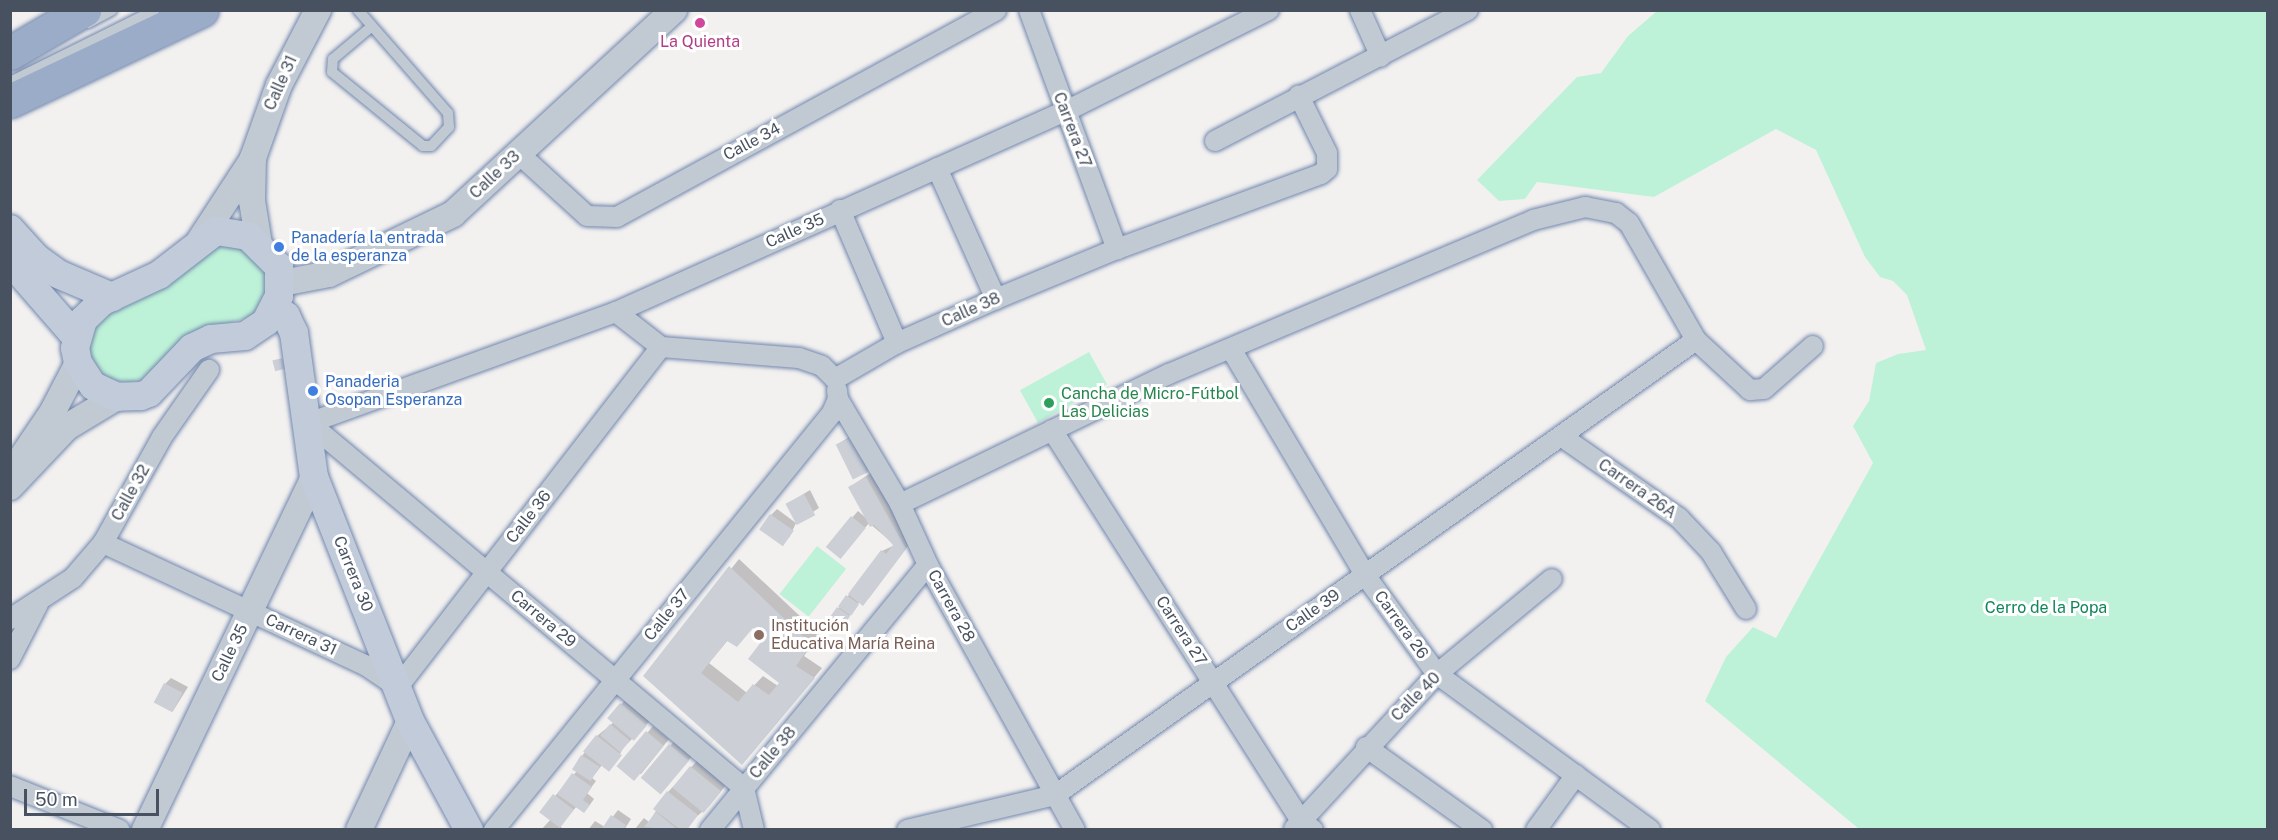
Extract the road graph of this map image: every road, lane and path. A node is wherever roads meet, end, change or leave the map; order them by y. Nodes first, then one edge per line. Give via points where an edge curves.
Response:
1 (73, 10) edge
2 (84, 10) edge
3 (112, 10) edge
4 (155, 10) edge
5 (202, 10) edge
6 (318, 10) edge
7 (358, 10) edge
8 (996, 10) edge
9 (1029, 10) edge
10 (1269, 10) edge
11 (1360, 10) edge
12 (1468, 10) edge
13 (672, 11) edge
14 (371, 27) junction
15 (10, 32) edge
16 (125, 48) junction
17 (10, 53) edge
18 (1381, 57) junction
19 (10, 64) edge
20 (10, 82) edge
21 (1299, 96) junction
22 (10, 101) edge
23 (1064, 112) junction
24 (10, 117) edge
25 (1215, 141) dead end
26 (518, 153) junction
27 (253, 158) junction
28 (937, 168) junction
29 (840, 210) junction
30 (10, 229) edge
31 (200, 240) junction
32 (259, 244) junction
33 (1117, 249) junction
34 (10, 261) edge
35 (278, 296) junction
36 (112, 297) junction
37 (996, 299) junction
38 (616, 312) junction
39 (1696, 340) junction
40 (897, 344) junction
41 (1814, 346) dead end
42 (661, 347) junction
43 (1231, 349) junction
44 (77, 350) junction
45 (209, 370) dead end
46 (836, 380) junction
47 (117, 397) junction
48 (838, 399) junction
49 (309, 423) junction
50 (1052, 430) junction
51 (1561, 436) junction
52 (10, 471) edge
53 (315, 477) junction
54 (10, 487) edge
55 (900, 504) junction
56 (104, 543) junction
57 (928, 565) junction
58 (486, 573) junction
59 (1365, 575) junction
60 (1552, 579) dead end
61 (38, 604) junction
62 (1746, 609) dead end
63 (250, 611) junction
64 (10, 619) edge
65 (10, 659) edge
66 (1437, 674) junction
67 (615, 680) junction
68 (1214, 682) junction
69 (398, 687) junction
70 (410, 721) junction
71 (1366, 747) junction
72 (1576, 775) junction
73 (10, 786) edge
74 (744, 788) junction
75 (1055, 795) junction
76 (937, 826) edge
77 (1302, 827) edge
78 (120, 830) edge
79 (145, 830) edge
80 (359, 830) edge
81 (469, 830) edge
82 (494, 830) edge
83 (710, 830) edge
84 (754, 830) edge
85 (907, 830) edge
86 (1075, 830) edge
87 (1482, 830) edge
88 (1536, 830) edge
89 (1650, 830) edge

1 - 15 highway
2 - 17 highway
3 - 19 lane
4 - 20 lane
5 - 16 highway
6 - 27 street, Calle 31 via 279,85
7 - 14 lane
8 - 26 street, Calle 34 via 617,217 587,216
9 - 23 street, Carrera 27
10 - 23 street, Calle 35
11 - 18 street
12 - 18 street
13 - 26 street, Calle 33
14 - 14 lane via 448,113 449,127 430,146 423,146 332,72 333,59
16 - 22 highway
16 - 24 highway
18 - 21 street
21 - 25 street
21 - 33 street, Calle 38 via 1329,161 1321,174
23 - 28 street, Calle 35
23 - 33 street, Carrera 27
26 - 35 street, Calle 33 via 443,220
27 - 31 street, Calle 31
27 - 32 street, Calle 31 via 252,201
28 - 29 street, Calle 35
28 - 37 street
29 - 38 street, Calle 35
29 - 40 street
30 - 36 main road via 58,274
31 - 32 main road via 225,230
31 - 36 main road via 167,270
32 - 35 main road, Carrera 30 via 279,267
33 - 37 street, Calle 38
34 - 44 main road
35 - 47 main road via 256,330 192,348 149,393
35 - 49 main road, Carrera 30 via 291,324
36 - 44 main road via 93,308
37 - 40 street, Calle 38
38 - 42 street
38 - 49 street, Calle 35
39 - 41 street via 1757,392
39 - 43 street via 1629,223 1616,213 1585,207 1533,220
39 - 51 street, Calle 39
40 - 46 street, Calle 38
42 - 46 street via 799,358 822,366
42 - 58 street, Calle 36
43 - 50 street
43 - 59 street, Carrera 26
44 - 47 main road via 93,386
44 - 52 street via 52,413
45 - 56 street, Calle 32 via 162,437
46 - 48 street, Carrera 28
47 - 54 street via 67,427
48 - 55 street, Carrera 28
48 - 67 street, Calle 37 via 832,412
49 - 53 main road, Carrera 30
49 - 58 street, Carrera 29
50 - 55 street
50 - 68 street, Carrera 27
51 - 59 street, Calle 39
51 - 62 street, Carrera 26A via 1679,518 1711,552
53 - 63 street, Calle 35
53 - 69 main road, Carrera 30
55 - 57 street, Carrera 28
56 - 61 street, Calle 32 via 73,578
56 - 63 street, Carrera 31
57 - 74 street, Calle 38
57 - 75 street, Carrera 28
58 - 67 street, Carrera 29
58 - 69 street, Calle 36
59 - 66 street, Carrera 26
59 - 68 street, Calle 39
60 - 66 street, Calle 40
61 - 64 street
61 - 65 street
63 - 69 street, Carrera 31 via 365,664
63 - 79 street, Calle 35
66 - 71 street, Calle 40
66 - 72 street, Carrera 26
67 - 74 street, Carrera 29
67 - 82 street, Calle 37
68 - 75 street, Calle 39
68 - 77 street, Carrera 27
69 - 70 main road, Carrera 30
70 - 80 street
70 - 81 main road, Carrera 30
71 - 77 street, Calle 40
71 - 87 street
72 - 88 street
72 - 89 street, Carrera 26
73 - 78 street
74 - 83 street, Calle 38
74 - 84 street
75 - 76 street, Calle 39
75 - 86 street, Carrera 28
76 - 85 street, Calle 39

